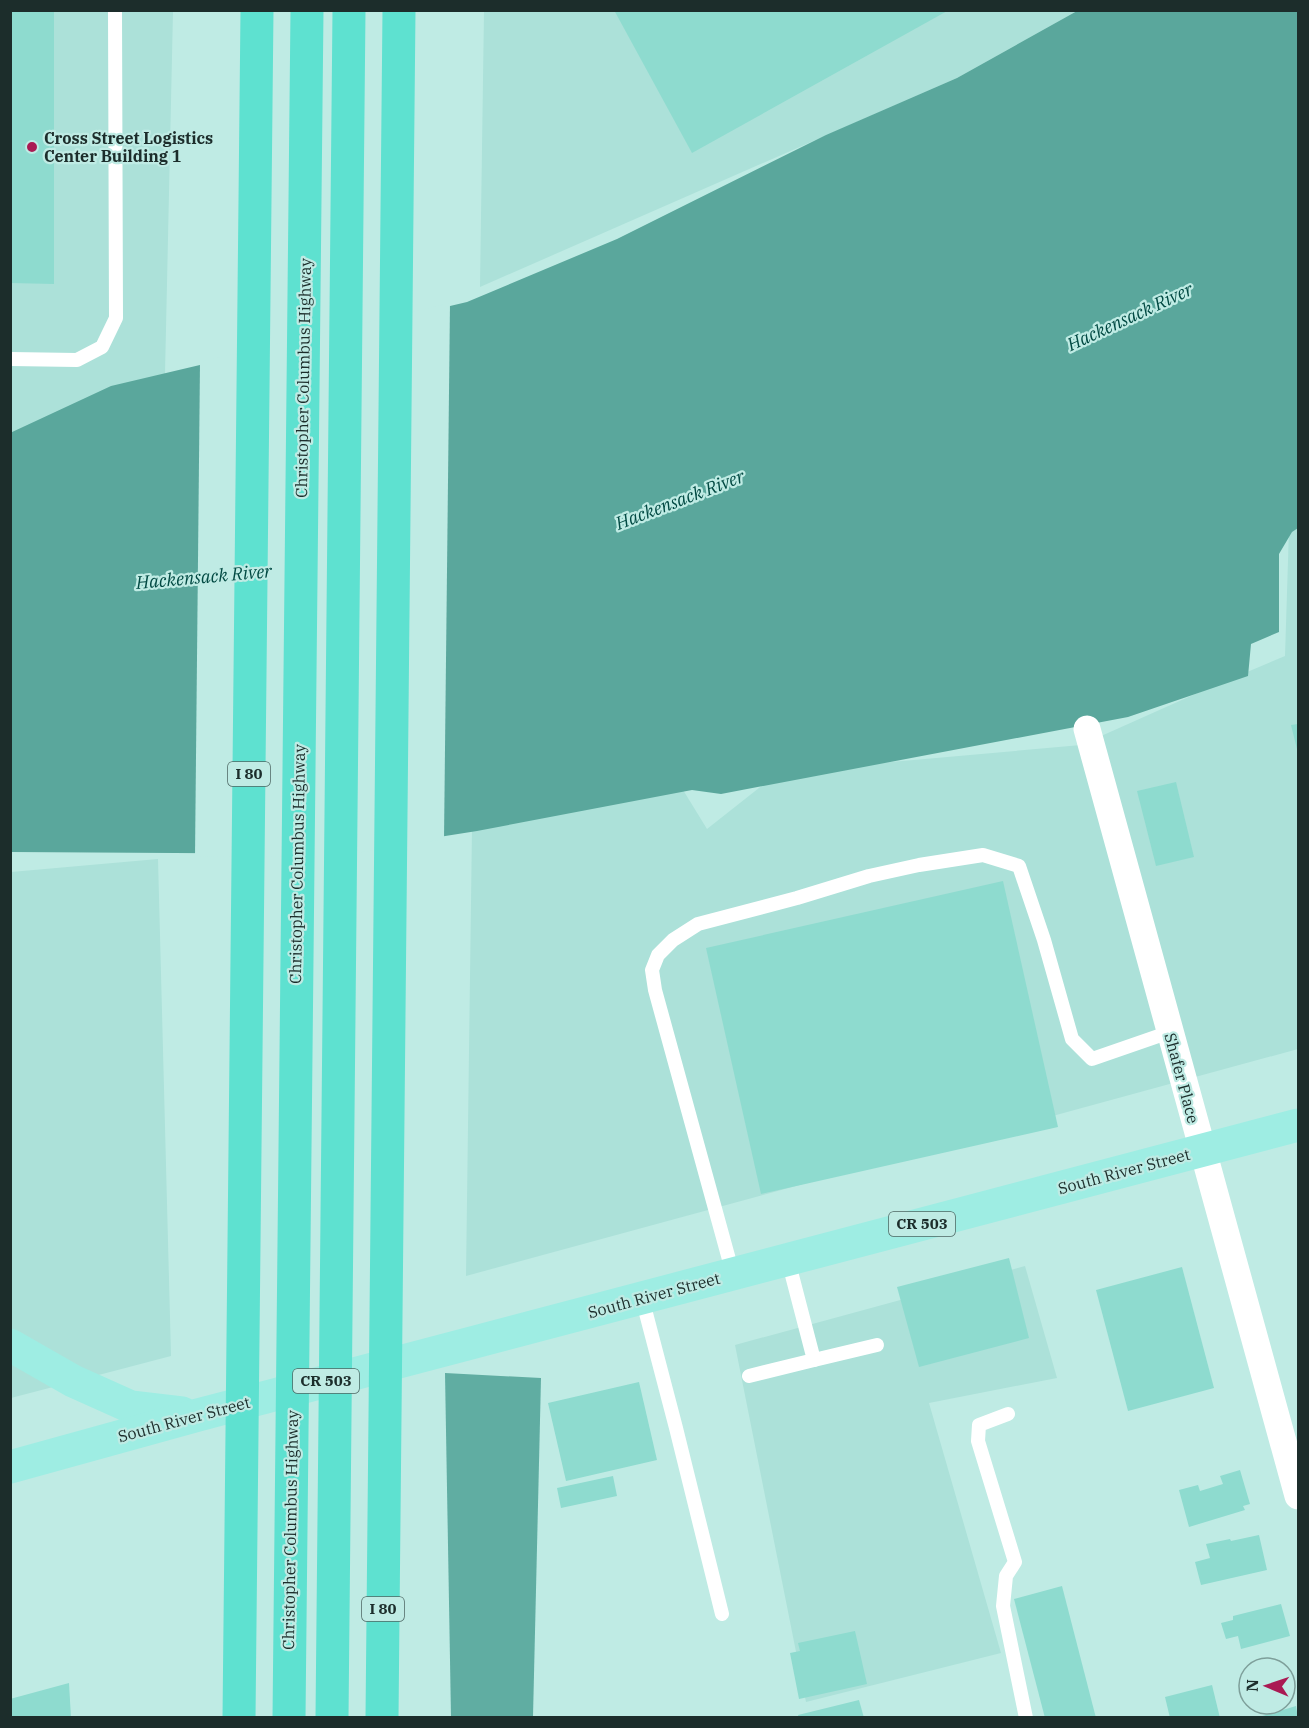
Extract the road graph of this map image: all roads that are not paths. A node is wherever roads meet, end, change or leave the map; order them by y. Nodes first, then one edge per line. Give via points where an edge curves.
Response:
1 (115, 10) edge
2 (257, 10) edge
3 (306, 10) edge
4 (349, 10) edge
5 (399, 10) edge
6 (10, 359) edge
7 (1087, 729) dead end
8 (1170, 1032) junction
9 (1299, 1125) edge
10 (1203, 1150) junction
11 (788, 1260) junction
12 (733, 1274) junction
13 (642, 1298) junction
14 (877, 1345) dead end
15 (10, 1346) edge
16 (814, 1360) junction
17 (748, 1376) dead end
18 (1008, 1414) dead end
19 (198, 1415) junction
20 (10, 1467) edge
21 (1299, 1496) edge
22 (722, 1614) dead end
23 (239, 1718) edge
24 (288, 1718) edge
25 (332, 1718) edge
26 (382, 1718) edge
27 (1026, 1718) edge

1 - 6 lane via 116,318 102,347 77,360
2 - 23 highway, I 80
3 - 24 highway, Christopher Columbus Highway
4 - 25 highway
5 - 26 highway, I 80
7 - 8 street, Shafer Place
8 - 10 street, Shafer Place
8 - 12 lane via 1092,1059 1072,1039 1019,866 983,855 869,876 698,924 673,940 658,956 652,970
9 - 10 main road, South River Street / CR 503
10 - 11 main road, South River Street / CR 503
10 - 21 street, Shafer Place
11 - 12 main road, South River Street / CR 503
11 - 16 lane
12 - 13 main road, South River Street / CR 503
13 - 19 main road, South River Street / CR 503
13 - 22 lane
14 - 16 lane
15 - 19 main road via 130,1407
16 - 17 lane
18 - 27 lane via 979,1425 978,1441 1015,1563 1006,1576 1003,1606
19 - 20 main road, South River Street / CR 503

